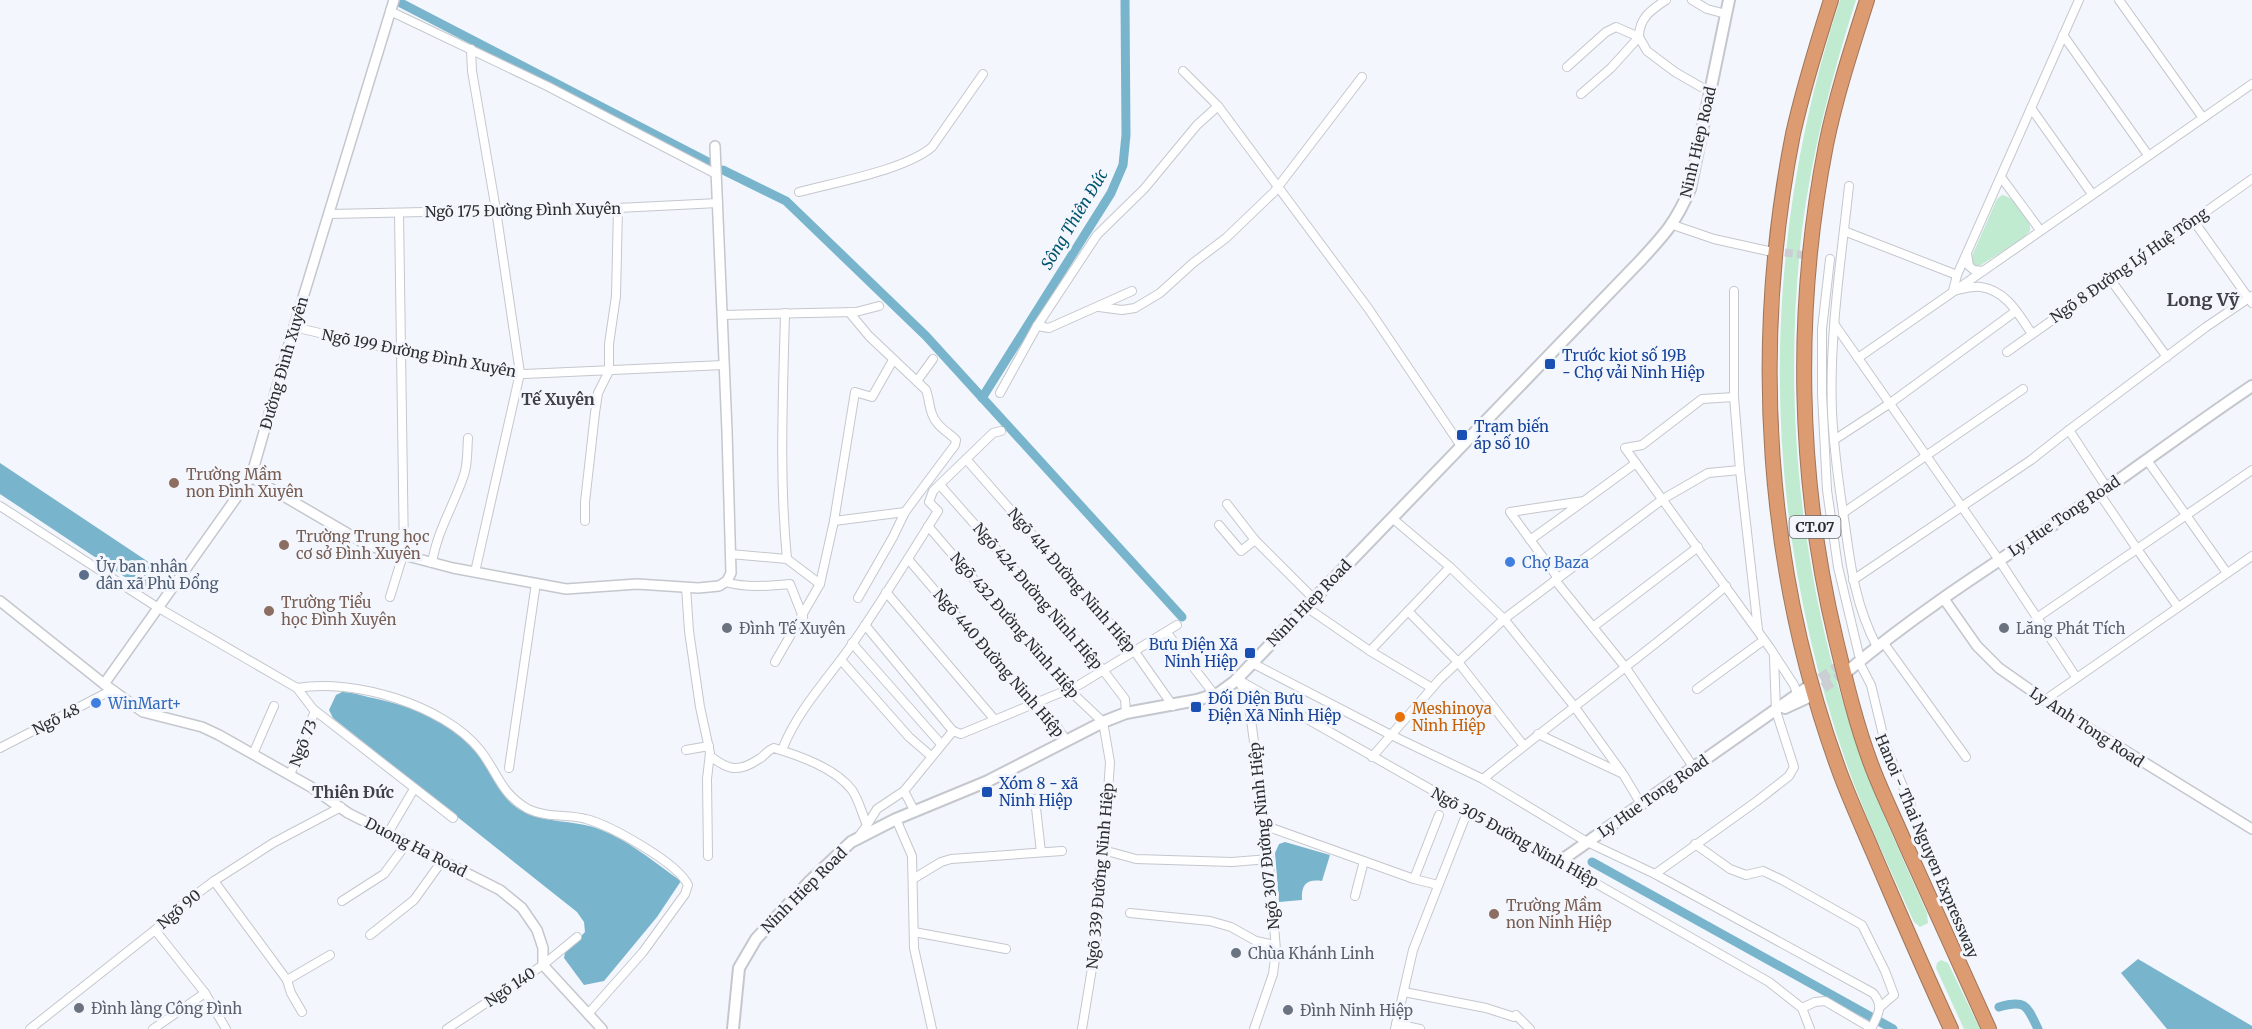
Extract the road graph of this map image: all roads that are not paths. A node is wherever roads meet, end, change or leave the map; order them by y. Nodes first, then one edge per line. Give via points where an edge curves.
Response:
1 (1666, 0) edge
2 (1692, 0) edge
3 (1729, 0) edge
4 (1831, 0) edge
5 (1867, 0) edge
6 (2079, 0) edge
7 (2120, 0) edge
8 (392, 6) edge
9 (1726, 14) junction
10 (2063, 35) junction
11 (1639, 37) junction
12 (471, 50) junction
13 (1568, 67) dead end
14 (1182, 71) dead end
15 (983, 74) dead end
16 (1362, 77) dead end
17 (2252, 84) edge
18 (1701, 87) dead end
19 (1581, 94) dead end
20 (1218, 106) junction
21 (2031, 108) junction
22 (2203, 118) junction
23 (715, 146) dead end
24 (2148, 155) junction
25 (716, 174) junction
26 (2001, 177) junction
27 (2252, 179) edge
28 (1849, 186) dead end
29 (1278, 187) junction
30 (799, 192) dead end
31 (2092, 194) junction
32 (718, 203) junction
33 (618, 208) junction
34 (496, 210) junction
35 (399, 213) junction
36 (329, 214) junction
37 (2193, 220) junction
38 (1672, 225) junction
39 (2040, 230) junction
40 (1844, 231) junction
41 (1768, 251) tunnel mouth
42 (1967, 253) junction
43 (1819, 257) tunnel mouth
44 (1830, 259) junction
45 (1842, 260) junction
46 (1983, 271) junction
47 (1957, 275) junction
48 (2110, 279) junction
49 (1132, 291) dead end
50 (1734, 291) dead end
51 (1953, 291) junction
52 (2251, 299) edge
53 (879, 306) dead end
54 (1098, 307) junction
55 (2016, 311) junction
56 (849, 312) junction
57 (785, 314) junction
58 (722, 315) junction
59 (1835, 325) junction
60 (1037, 326) junction
61 (294, 327) junction
62 (2032, 334) junction
63 (400, 350) junction
64 (2007, 352) dead end
65 (1858, 357) junction
66 (2167, 357) junction
67 (933, 359) dead end
68 (893, 360) junction
69 (724, 365) junction
70 (609, 371) junction
71 (520, 373) junction
72 (917, 381) junction
73 (2023, 389) dead end
74 (2251, 390) edge
75 (1000, 393) dead end
76 (1734, 397) junction
77 (1889, 404) junction
78 (2069, 430) junction
79 (1001, 431) dead end
80 (468, 438) dead end
81 (1834, 440) junction
82 (1461, 446) junction
83 (1927, 458) junction
84 (966, 459) junction
85 (2148, 460) junction
86 (1636, 463) junction
87 (1740, 470) junction
88 (2252, 470) edge
89 (251, 477) junction
90 (940, 485) junction
91 (2103, 491) junction
92 (1663, 499) junction
93 (1584, 501) junction
94 (1227, 504) dead end
95 (0, 506) edge
96 (1961, 507) junction
97 (904, 512) junction
98 (1843, 513) junction
99 (2187, 515) junction
100 (1392, 518) junction
101 (585, 521) dead end
102 (834, 521) junction
103 (1219, 525) dead end
104 (928, 526) junction
105 (1255, 540) junction
106 (1530, 540) junction
107 (1698, 547) junction
108 (2138, 549) junction
109 (730, 554) junction
110 (404, 555) junction
111 (2252, 556) edge
112 (908, 558) junction
113 (787, 559) junction
114 (1999, 560) junction
115 (432, 562) junction
116 (1450, 567) junction
117 (475, 572) junction
118 (2227, 573) junction
119 (1557, 579) junction
120 (1853, 580) junction
121 (725, 582) junction
122 (536, 583) junction
123 (820, 584) junction
124 (1726, 586) junction
125 (686, 587) junction
126 (886, 592) junction
127 (390, 597) dead end
128 (858, 598) dead end
129 (1944, 599) junction
130 (1310, 603) junction
131 (2, 606) edge
132 (157, 607) junction
133 (2178, 607) junction
134 (1408, 611) junction
135 (803, 617) junction
136 (2038, 617) junction
137 (1504, 619) junction
138 (866, 625) junction
139 (1177, 625) dead end
140 (1593, 627) junction
141 (1758, 632) junction
142 (1167, 633) junction
143 (1764, 640) junction
144 (852, 643) junction
145 (1880, 645) junction
146 (1370, 651) junction
147 (1135, 652) junction
148 (1774, 655) junction
149 (1859, 659) junction
150 (841, 660) junction
151 (775, 662) dead end
152 (1458, 662) junction
153 (1252, 663) junction
154 (1848, 666) tunnel mouth
155 (1626, 668) junction
156 (1103, 670) junction
157 (2076, 677) junction
158 (1237, 679) junction
159 (108, 687) junction
160 (297, 688) junction
161 (1432, 688) junction
162 (1068, 689) junction
163 (1697, 689) dead end
164 (1810, 691) tunnel mouth
165 (1214, 694) junction
166 (1799, 698) junction
167 (2045, 700) junction
168 (1032, 704) junction
169 (274, 706) dead end
170 (1173, 706) junction
171 (1574, 706) junction
172 (315, 711) junction
173 (1776, 711) junction
174 (1126, 713) junction
175 (995, 720) junction
176 (1103, 722) junction
177 (953, 731) junction
178 (1538, 734) junction
179 (1391, 735) junction
180 (1066, 740) junction
181 (941, 744) junction
182 (709, 746) junction
183 (1524, 746) junction
184 (0, 748) edge
185 (778, 749) junction
186 (686, 750) dead end
187 (253, 754) junction
188 (710, 756) junction
189 (931, 756) junction
190 (1372, 757) junction
191 (1966, 757) dead end
192 (508, 768) dead end
193 (1694, 768) junction
194 (1623, 774) junction
195 (290, 775) junction
196 (1483, 778) junction
197 (414, 789) junction
198 (904, 791) junction
199 (1055, 800) dead end
200 (1641, 804) junction
201 (1911, 805) dead end
202 (340, 807) junction
203 (1468, 810) junction
204 (915, 812) junction
205 (1439, 815) dead end
206 (453, 818) dead end
207 (896, 819) junction
208 (867, 825) junction
209 (1266, 826) junction
210 (2252, 829) edge
211 (388, 833) junction
212 (1587, 842) junction
213 (407, 843) junction
214 (851, 843) junction
215 (1695, 844) junction
216 (1103, 850) junction
217 (1062, 851) dead end
218 (1041, 852) junction
219 (708, 856) dead end
220 (1269, 859) junction
221 (442, 861) junction
222 (1364, 861) junction
223 (1559, 862) junction
224 (1655, 874) junction
225 (913, 879) junction
226 (1414, 879) junction
227 (214, 880) junction
228 (1438, 885) junction
229 (1354, 896) dead end
230 (342, 901) dead end
231 (1130, 913) dead end
232 (155, 930) junction
233 (914, 932) junction
234 (370, 935) dead end
235 (577, 937) dead end
236 (1275, 945) junction
237 (1006, 949) dead end
238 (330, 955) dead end
239 (543, 965) junction
240 (287, 980) junction
241 (1404, 992) junction
242 (205, 993) junction
243 (1802, 1008) junction
244 (302, 1012) dead end
245 (1880, 1012) junction
246 (588, 1014) junction
247 (1396, 1027) edge
248 (1872, 1028) edge
249 (30, 1029) edge
250 (153, 1029) edge
251 (226, 1029) edge
252 (447, 1029) edge
253 (602, 1029) edge
254 (733, 1029) edge
255 (932, 1029) edge
256 (1082, 1029) edge
257 (1254, 1029) edge
258 (1420, 1029) edge
259 (1530, 1029) edge
260 (1810, 1029) edge
261 (1952, 1029) edge
262 (1989, 1029) edge

1 - 11 street via 1645,16 1639,26
2 - 9 street
3 - 9 main road, Ninh Hiep Road
4 - 261 highway, CT.07 via 1794,132 1779,221 1769,344 1770,426 1778,508 1790,595 1840,773
5 - 262 highway, Hanoi - Thai Nguyen Expressway / CT.07 via 1827,142 1814,220 1803,350 1804,430 1812,506 1824,590 1870,763
6 - 10 street
7 - 22 street
8 - 12 street
8 - 36 street, Đường Đình Xuyên
9 - 38 main road, Ninh Hiep Road via 1690,189
10 - 21 street
10 - 24 street
11 - 13 street via 1616,27
11 - 18 street via 1647,51
11 - 19 street
12 - 25 street
12 - 34 street
14 - 20 street
15 - 30 street via 924,154 906,163
16 - 29 street
17 - 22 street
20 - 29 street
20 - 60 street via 1197,124 1144,189 1096,235
21 - 26 street
21 - 31 street
22 - 24 street
23 - 25 street
24 - 31 street
25 - 32 street
26 - 39 street
26 - 42 street
27 - 37 street, Ngõ 8 Đường Lý Huệ Tông
28 - 40 street
29 - 54 street via 1226,238 1160,293 1135,308
29 - 82 street via 1368,308
31 - 39 street
32 - 33 street, Ngõ 175 Đường Đình Xuyên
32 - 58 street
33 - 34 street, Ngõ 175 Đường Đình Xuyên
33 - 70 street
34 - 35 street, Ngõ 175 Đường Đình Xuyên
34 - 71 street
35 - 36 street, Ngõ 175 Đường Đình Xuyên
35 - 63 street
36 - 61 street, Đường Đình Xuyên
37 - 48 street, Ngõ 8 Đường Lý Huệ Tông
37 - 52 street
38 - 41 street
38 - 82 main road, Ninh Hiep Road
39 - 46 street
40 - 45 street
40 - 47 street
42 - 46 street via 1969,266
42 - 47 street
43 - 44 street
44 - 45 street
44 - 149 street via 1822,329 1827,480 1838,567
45 - 59 street
46 - 51 street
47 - 51 street
48 - 62 street, Ngõ 8 Đường Lý Huệ Tông
48 - 66 street
49 - 54 street
50 - 76 street
51 - 55 street via 1982,287 2006,298
51 - 65 street
52 - 66 street
53 - 56 street
54 - 60 street via 1049,328
55 - 62 street
55 - 77 street
56 - 57 street
56 - 68 street
57 - 58 street
57 - 113 street via 782,484
58 - 69 street
59 - 65 street
59 - 81 street
60 - 75 street
61 - 63 street, Ngõ 199 Đường Đình Xuyên
61 - 89 street, Đường Đình Xuyên
62 - 64 street, Ngõ 8 Đường Lý Huệ Tông
63 - 71 street, Ngõ 199 Đường Đình Xuyên
63 - 110 street
65 - 77 street
66 - 78 street
67 - 72 street
68 - 72 street
68 - 102 street via 872,397 855,392
69 - 70 street, Ngõ 199 Đường Đình Xuyên
69 - 109 street
70 - 71 street, Ngõ 199 Đường Đình Xuyên
70 - 101 street via 598,393
71 - 117 street
72 - 97 street via 926,390 936,423 956,440
73 - 83 street
74 - 85 main road, Ly Hue Tong Road
76 - 86 street via 1702,399 1642,445 1625,448
76 - 87 street
77 - 81 street
77 - 83 street
78 - 91 street
78 - 96 street
79 - 84 street via 993,433
80 - 115 street via 465,473
81 - 98 street
82 - 100 main road, Ninh Hiep Road
83 - 96 street
83 - 98 street
84 - 90 street
84 - 147 street, Ngõ 414 Đường Ninh Hiệp
85 - 91 main road, Ly Hue Tong Road
85 - 99 street
86 - 92 street
86 - 93 street
87 - 92 street via 1708,473
87 - 141 street
88 - 99 street
89 - 110 street via 369,546
89 - 132 street, Đường Đình Xuyên
90 - 104 street via 929,502 938,511
90 - 156 street, Ngõ 424 Đường Ninh Hiệp
91 - 108 street
91 - 114 main road, Ly Hue Tong Road
92 - 107 street
92 - 119 street
93 - 106 street
93 - 106 street via 1510,512
94 - 105 street
95 - 132 street
96 - 114 street
96 - 120 street
97 - 102 street
97 - 128 street
98 - 120 street
99 - 108 street
99 - 118 street
100 - 116 street
100 - 130 main road, Ninh Hiep Road
102 - 123 street
103 - 105 street via 1241,551
104 - 112 street
104 - 162 street, Ngõ 432 Đường Ninh Hiệp
105 - 130 street
106 - 119 street
107 - 124 street
107 - 140 street
108 - 133 street
108 - 136 street
109 - 113 street
109 - 121 street via 730,573
110 - 115 street
110 - 127 street
111 - 118 street
112 - 126 street
112 - 168 street, Ngõ 440 Đường Ninh Hiệp
113 - 123 street
114 - 129 main road, Ly Hue Tong Road
114 - 136 street
115 - 117 street
116 - 134 street
116 - 137 street
117 - 122 street
118 - 133 street
119 - 137 street
119 - 140 street
120 - 145 street via 1864,623
121 - 125 street via 719,586
121 - 135 street via 790,584
122 - 125 street via 566,588 637,584
122 - 192 street
123 - 135 street
124 - 141 street
124 - 155 street
125 - 182 street via 689,632
126 - 138 street
126 - 175 street
129 - 145 main road, Ly Hue Tong Road
129 - 167 street, Ly Anh Tong Road via 1983,654
130 - 146 street
130 - 153 main road, Ninh Hiep Road
131 - 159 street, Duong Ha Road
132 - 159 street, Đường Đình Xuyên
132 - 160 street
133 - 157 street
134 - 146 street
134 - 152 street
135 - 151 street
136 - 157 street
137 - 152 street
137 - 171 street
138 - 144 street
138 - 177 street
139 - 142 street
140 - 155 street
141 - 143 street
142 - 147 street
142 - 165 street
143 - 148 street
143 - 163 street
144 - 150 street
144 - 181 street
145 - 149 main road, Ly Hue Tong Road
145 - 191 street
146 - 161 street
147 - 156 street
147 - 170 street, Ngõ 414 Đường Ninh Hiệp
148 - 166 street
148 - 173 street
149 - 154 main road, Ly Hue Tong Road
149 - 201 street via 1871,685 1886,747
150 - 185 street via 806,703
150 - 189 street
152 - 161 street
152 - 183 street
153 - 158 main road, Ninh Hiep Road
153 - 179 street
155 - 171 street
155 - 193 street
156 - 162 street
156 - 174 street, Ngõ 424 Đường Ninh Hiệp via 1125,699
157 - 167 street
158 - 165 main road, Ninh Hiep Road
158 - 190 street, Ngõ 305 Đường Ninh Hiệp
158 - 209 street, Ngõ 307 Đường Ninh Hiệp via 1248,698
159 - 184 street, Ngõ 48
159 - 187 street, Duong Ha Road via 143,712 202,727
160 - 172 street
160 - 246 street via 338,686 402,700 441,717 482,752 501,785 519,803 543,814 587,819 619,832 644,846 686,880 685,894 643,952
161 - 179 street
162 - 168 street
162 - 176 street, Ngõ 432 Đường Ninh Hiệp
164 - 166 main road, Ly Hue Tong Road
165 - 170 main road, Ninh Hiep Road
166 - 173 main road, Ly Hue Tong Road
167 - 210 street, Ly Anh Tong Road
168 - 175 street
168 - 180 street, Ngõ 440 Đường Ninh Hiệp
169 - 187 street
170 - 174 main road, Ninh Hiep Road
171 - 178 street
171 - 194 street
172 - 195 street, Ngõ 73
172 - 197 street
173 - 193 main road, Ly Hue Tong Road
173 - 215 street via 1794,767 1789,776
174 - 176 main road, Ninh Hiep Road
175 - 177 street via 961,734
176 - 180 main road, Ninh Hiep Road
176 - 216 street, Ngõ 339 Đường Ninh Hiệp via 1110,762
177 - 181 street
178 - 183 street
178 - 194 street
179 - 190 street
179 - 196 street
180 - 204 main road, Ninh Hiep Road via 988,781
181 - 189 street
182 - 186 street
182 - 188 street
183 - 196 street
185 - 188 street via 737,768 723,766
185 - 208 street via 839,777 854,793
187 - 195 street, Duong Ha Road
188 - 219 street
189 - 198 street
190 - 203 street, Ngõ 305 Đường Ninh Hiệp
193 - 200 main road, Ly Hue Tong Road
194 - 200 street
195 - 202 street, Duong Ha Road
196 - 212 street
197 - 206 street
197 - 211 street
198 - 204 street
198 - 208 street via 877,809
199 - 218 street via 1035,799
200 - 212 main road, Ly Hue Tong Road
202 - 211 street, Duong Ha Road
202 - 227 street, Ngõ 90
203 - 223 street, Ngõ 305 Đường Ninh Hiệp
203 - 228 street
204 - 207 main road, Ninh Hiep Road
205 - 226 street
207 - 214 main road, Ninh Hiep Road
207 - 225 street via 912,856
208 - 214 street
209 - 220 street, Ngõ 307 Đường Ninh Hiệp
209 - 222 street
211 - 213 street, Duong Ha Road
212 - 223 main road, Ly Hue Tong Road
212 - 224 street
213 - 221 street, Duong Ha Road
213 - 230 street via 384,874
214 - 254 main road, Ninh Hiep Road via 756,939 739,968
215 - 224 street
215 - 245 street via 1730,869 1746,875 1763,871 1862,925 1894,994
216 - 220 street via 1136,859
216 - 256 street, Ngõ 339 Đường Ninh Hiệp via 1096,938
217 - 218 street
218 - 225 street via 951,859
220 - 236 street, Ngõ 307 Đường Ninh Hiệp
221 - 234 street via 414,900
221 - 239 street, Duong Ha Road via 500,890 522,908 537,930
222 - 226 street
222 - 229 street
223 - 243 street, Ngõ 305 Đường Ninh Hiệp via 1769,982
224 - 245 street via 1873,993 1879,1000
225 - 233 street
226 - 228 street
227 - 232 street, Ngõ 90
227 - 240 street
228 - 241 street via 1413,950
231 - 236 street via 1210,921
232 - 242 street
232 - 249 street, Ngõ 90
233 - 237 street
233 - 255 street
235 - 239 street, Ngõ 140
236 - 257 street, Ngõ 307 Đường Ninh Hiệp via 1273,974
238 - 240 street
239 - 246 street
239 - 252 street, Ngõ 140
240 - 244 street
241 - 247 street
241 - 259 street via 1515,1016
242 - 250 street
242 - 251 street
243 - 248 street via 1825,1001
243 - 260 street
245 - 248 street
246 - 253 street
247 - 258 street

